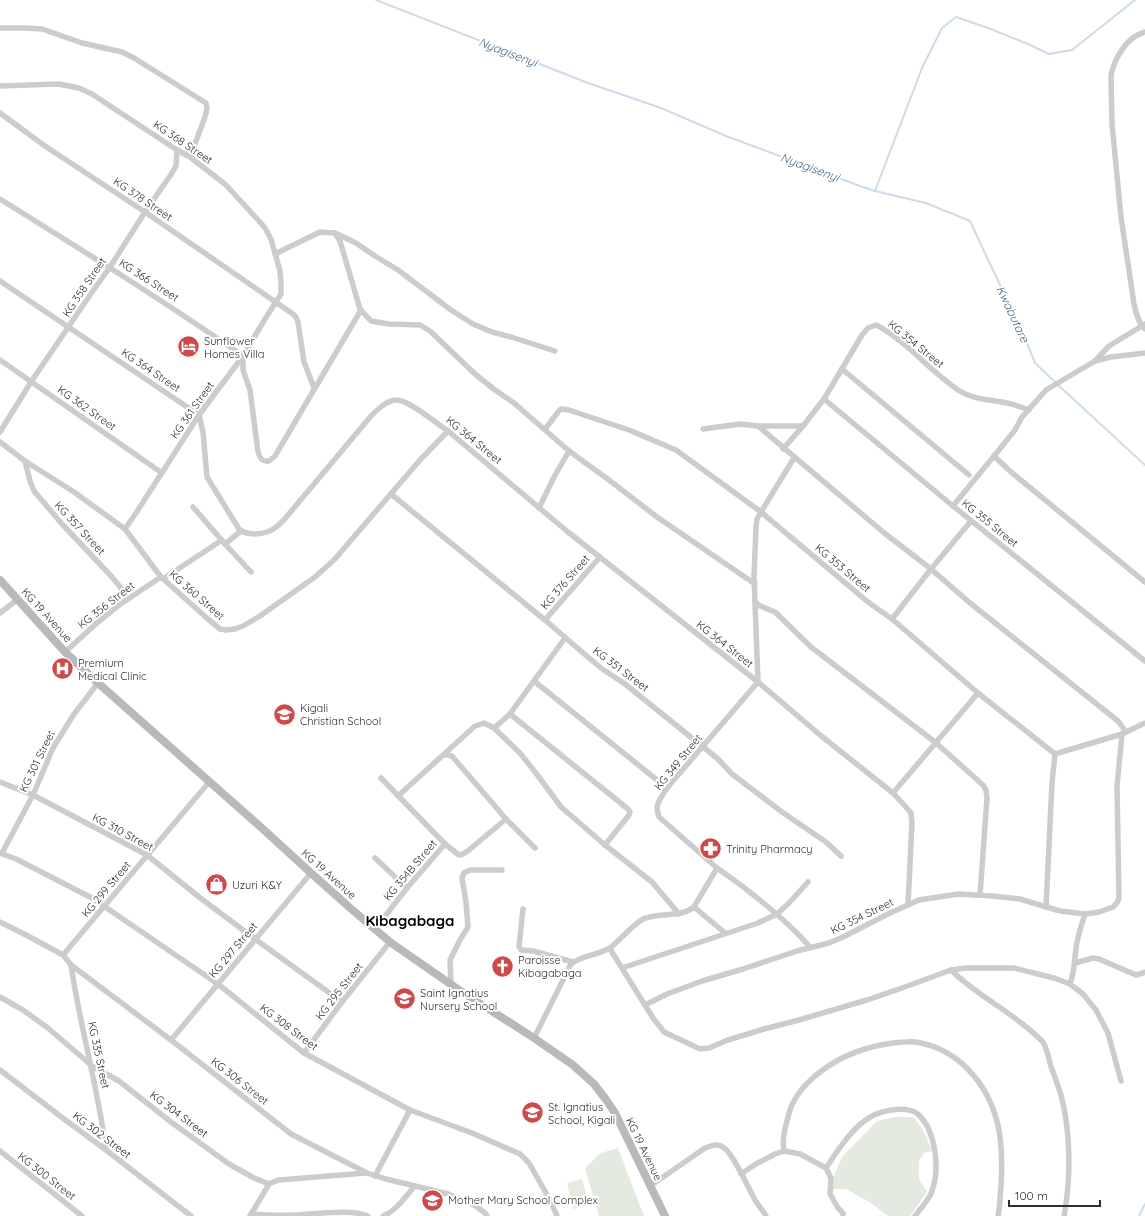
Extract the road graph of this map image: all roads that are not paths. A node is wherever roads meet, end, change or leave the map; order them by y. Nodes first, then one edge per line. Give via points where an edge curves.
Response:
1 (0, 28) edge
2 (1145, 32) edge
3 (0, 86) edge
4 (0, 113) edge
5 (177, 150) junction
6 (190, 157) junction
7 (0, 199) edge
8 (145, 212) junction
9 (335, 233) junction
10 (275, 254) junction
11 (110, 267) junction
12 (0, 281) edge
13 (276, 302) junction
14 (361, 310) junction
15 (1144, 326) edge
16 (69, 327) junction
17 (555, 351) dead end
18 (1145, 353) edge
19 (243, 356) junction
20 (0, 360) edge
21 (1095, 361) junction
22 (842, 369) junction
23 (31, 382) junction
24 (314, 388) junction
25 (824, 399) junction
26 (1029, 410) junction
27 (199, 415) junction
28 (758, 426) junction
29 (803, 426) junction
30 (544, 429) junction
31 (702, 429) dead end
32 (448, 431) junction
33 (0, 432) edge
34 (0, 442) edge
35 (783, 449) junction
36 (569, 451) junction
37 (994, 456) junction
38 (794, 458) junction
39 (25, 461) junction
40 (162, 473) junction
41 (969, 475) dead end
42 (391, 494) junction
43 (953, 506) junction
44 (193, 507) dead end
45 (539, 508) junction
46 (761, 512) junction
47 (971, 521) junction
48 (125, 529) junction
49 (241, 531) junction
50 (224, 542) junction
51 (600, 557) junction
52 (931, 569) junction
53 (251, 572) dead end
54 (162, 578) junction
55 (0, 580) edge
56 (1145, 582) edge
57 (755, 584) junction
58 (18, 599) junction
59 (755, 602) junction
60 (119, 605) junction
61 (0, 613) edge
62 (545, 620) junction
63 (892, 620) junction
64 (565, 638) junction
65 (65, 652) junction
66 (1145, 661) edge
67 (534, 681) junction
68 (758, 682) junction
69 (98, 683) junction
70 (978, 693) junction
71 (510, 714) junction
72 (1145, 722) edge
73 (494, 728) junction
74 (1124, 733) junction
75 (935, 742) junction
76 (703, 747) junction
77 (1055, 754) junction
78 (444, 755) junction
79 (380, 778) dead end
80 (210, 781) junction
81 (0, 782) edge
82 (667, 788) junction
83 (893, 793) junction
84 (33, 795) junction
85 (398, 796) junction
86 (506, 818) junction
87 (445, 844) junction
88 (605, 845) junction
89 (535, 848) dead end
90 (1, 853) edge
91 (147, 855) junction
92 (842, 856) dead end
93 (375, 858) dead end
94 (717, 868) junction
95 (502, 870) dead end
96 (311, 873) junction
97 (808, 882) dead end
98 (408, 888) junction
99 (980, 895) junction
100 (908, 905) junction
101 (104, 906) junction
102 (694, 907) junction
103 (1046, 907) junction
104 (523, 909) dead end
105 (679, 914) junction
106 (777, 914) junction
107 (1085, 914) junction
108 (0, 922) edge
109 (375, 929) junction
110 (725, 933) junction
111 (255, 939) junction
112 (390, 942) junction
113 (810, 947) junction
114 (610, 949) junction
115 (63, 955) junction
116 (573, 962) junction
117 (1075, 962) junction
118 (72, 965) junction
119 (622, 968) junction
120 (951, 970) junction
121 (1145, 972) edge
122 (218, 984) junction
123 (451, 984) junction
124 (1070, 984) junction
125 (0, 997) edge
126 (342, 1002) junction
127 (645, 1005) junction
128 (534, 1038) junction
129 (171, 1040) junction
130 (304, 1053) junction
131 (92, 1066) junction
132 (0, 1070) edge
133 (1121, 1081) dead end
134 (410, 1110) junction
135 (106, 1150) junction
136 (0, 1151) edge
137 (784, 1151) junction
138 (826, 1168) junction
139 (367, 1173) junction
140 (741, 1174) junction
141 (375, 1176) junction
142 (269, 1184) junction
143 (650, 1186) junction
144 (414, 1187) junction
145 (188, 1215) edge
146 (251, 1215) edge
147 (82, 1216) edge
148 (368, 1216) edge
149 (383, 1216) edge
150 (487, 1216) edge
151 (557, 1216) edge
152 (665, 1216) edge
153 (766, 1216) edge
154 (843, 1216) edge
155 (915, 1216) edge
156 (998, 1216) edge
157 (1064, 1216) edge

1 - 6 street via 42,29 82,43 122,52 206,103 206,117
2 - 15 street via 1135,36 1122,48 1112,67 1111,75 1112,124 1121,217 1134,304
3 - 5 street, KG 368 Street via 58,84 79,88
4 - 8 street, KG 378 Street
5 - 6 street, KG 368 Street
5 - 8 street, KG 358 Street via 176,166
6 - 10 street, KG 368 Street via 226,185 259,221 271,239
7 - 11 street, KG 366 Street
8 - 11 street, KG 358 Street
8 - 13 street, KG 378 Street
9 - 10 street via 320,232
9 - 14 street via 340,241
9 - 17 street via 356,243 398,270 473,324
10 - 13 street, KG 368 Street via 281,284 281,294
11 - 16 street, KG 358 Street
11 - 19 street, KG 366 Street
12 - 16 street, KG 364 Street
13 - 19 street, KG 361 Street
13 - 24 street, KG 378 Street via 296,317 304,362
14 - 24 street
14 - 30 street via 371,321 420,325 430,331 475,374 514,402
15 - 21 street via 1109,346
16 - 23 street, KG 358 Street
16 - 27 street, KG 364 Street
18 - 21 street
19 - 24 street via 243,370 250,390 258,452 262,460 269,461 275,456
19 - 27 street, KG 361 Street
20 - 23 street, KG 362 Street
21 - 26 street via 1046,390
22 - 25 street, KG 354 Street
22 - 26 street, KG 354 Street via 862,335 868,328 876,325 902,342 958,390 977,399 1011,404
22 - 41 street
23 - 33 street, KG 358 Street
23 - 40 street, KG 362 Street
25 - 29 street, KG 354 Street
25 - 43 street, KG 355 Street
26 - 37 street
27 - 40 street, KG 361 Street
27 - 49 street via 204,432 207,477
28 - 29 street
28 - 31 street via 740,424
28 - 35 street
29 - 35 street, KG 354 Street
30 - 36 street
30 - 46 street, KG 353 Street via 561,409 565,409 629,430 676,450
32 - 42 street, KG 360 Street
32 - 45 street, KG 364 Street
32 - 49 street, KG 364 Street via 400,400 383,405 283,521 266,532
34 - 39 street, KG 360 Street
35 - 38 street
36 - 45 street
36 - 57 street via 657,517
37 - 43 street
37 - 56 street
38 - 46 street
38 - 52 street
39 - 48 street, KG 360 Street
39 - 60 street, KG 357 Street via 34,491 121,588
40 - 48 street, KG 361 Street
42 - 54 street, KG 360 Street via 334,560 315,577 239,628 220,629
42 - 62 street, KG 351 Street
43 - 47 street, KG 355 Street
44 - 50 street
45 - 51 street, KG 364 Street
46 - 57 street via 756,526
46 - 63 street, KG 353 Street
47 - 52 street
47 - 66 street, KG 355 Street
48 - 54 street, KG 360 Street
49 - 50 street, KG 356 Street
50 - 53 street
50 - 54 street, KG 356 Street
51 - 62 street, KG 376 Street
51 - 68 street, KG 364 Street
52 - 63 street
52 - 74 street via 1118,721
54 - 60 street, KG 356 Street
55 - 58 main road, KG 19 Avenue
57 - 59 street
58 - 61 street
58 - 65 main road, KG 19 Avenue
59 - 68 street
59 - 75 street via 775,612 831,663
60 - 65 street, KG 356 Street
62 - 64 street, KG 351 Street
63 - 70 street, KG 353 Street
64 - 67 street
64 - 76 street, KG 351 Street
65 - 69 main road, KG 19 Avenue
67 - 71 street
67 - 82 street
68 - 76 street, KG 349 Street
68 - 83 street, KG 364 Street
69 - 80 main road, KG 19 Avenue
69 - 84 street, KG 301 Street via 74,714 53,748
70 - 75 street
70 - 77 street, KG 353 Street
71 - 73 street
71 - 88 street via 628,809 629,815
72 - 74 street
73 - 78 street via 484,723 475,726
73 - 88 street via 520,753 561,807
74 - 77 street
74 - 107 street, KG 354 Street via 1118,786 1119,898 1112,907
75 - 83 street
75 - 99 street via 986,790
76 - 82 street, KG 349 Street
76 - 92 street, KG 351 Street via 736,777
77 - 103 street
78 - 85 street
78 - 86 street via 452,756
79 - 85 street
80 - 91 street, KG 299 Street
80 - 96 main road, KG 19 Avenue
81 - 84 street, KG 310 Street
82 - 94 street, KG 349 Street via 657,804 659,817
83 - 100 street, KG 364 Street via 911,813
84 - 90 street, KG 301 Street
84 - 91 street, KG 310 Street
85 - 87 street
86 - 87 street via 463,854 456,854
86 - 89 street
87 - 98 street, KG 354B Street
88 - 105 street via 652,882
90 - 101 street, KG 308 Street via 60,881
91 - 101 street, KG 299 Street
91 - 111 street, KG 310 Street
93 - 98 street
94 - 102 street
94 - 106 street
95 - 123 street via 470,870 464,873 462,878 468,927 450,960
96 - 109 main road, KG 19 Avenue
96 - 111 street, KG 297 Street
97 - 106 street
98 - 109 street, KG 354B Street
99 - 100 street, KG 354 Street via 958,894 919,900
99 - 103 street, KG 354 Street via 1020,899
100 - 113 street, KG 354 Street via 829,943
101 - 115 street, KG 299 Street
101 - 122 street, KG 308 Street
102 - 105 street
102 - 110 street
103 - 107 street, KG 354 Street
104 - 116 street via 519,947 521,950
105 - 114 street via 645,918
106 - 110 street
106 - 113 street
107 - 117 street via 1075,951
108 - 115 street, KG 306 Street
109 - 112 main road, KG 19 Avenue
110 - 119 street
111 - 122 street, KG 297 Street
111 - 126 street, KG 310 Street
112 - 123 main road, KG 19 Avenue
112 - 126 street, KG 295 Street
113 - 127 street, KG 354 Street via 702,981
114 - 116 street
114 - 119 street
115 - 118 street, KG 306 Street
116 - 128 street
117 - 121 street via 1099,958 1136,975
117 - 124 street
118 - 129 street, KG 306 Street
118 - 131 street, KG 335 Street via 79,1013
119 - 127 street
120 - 124 street via 1014,968
120 - 127 street via 874,997 704,1049 694,1047 664,1032
120 - 157 street via 961,980 1018,1020 1043,1043 1061,1096 1069,1141
122 - 129 street, KG 297 Street
122 - 130 street, KG 308 Street
123 - 128 main road, KG 19 Avenue
124 - 133 street via 1087,998 1102,1020
125 - 131 street, KG 304 Street via 48,1028
126 - 130 street, KG 295 Street
128 - 143 main road, KG 19 Avenue via 594,1084 623,1130
129 - 139 street, KG 306 Street via 291,1134
130 - 134 street, KG 308 Street
131 - 135 street, KG 335 Street
131 - 142 street, KG 304 Street via 119,1081 229,1164
132 - 135 street, KG 302 Street
134 - 141 street
134 - 151 street, KG 308 Street via 520,1154 529,1163
135 - 145 street, KG 302 Street
136 - 147 street, KG 300 Street
137 - 138 street via 800,1154
137 - 140 street
137 - 156 street via 784,1131 789,1111 805,1084 824,1068 870,1047 915,1042 934,1047 951,1054 964,1065 976,1078 993,1110 1000,1137 1002,1173
138 - 154 street via 831,1178 830,1194
138 - 155 street via 849,1136 872,1116 899,1109 915,1112 926,1125 936,1153 933,1190
139 - 141 street, KG 306 Street
139 - 142 street via 278,1180
140 - 143 street via 730,1154 724,1147 716,1144 705,1148
140 - 153 street
141 - 144 street, KG 306 Street
142 - 146 street
143 - 152 main road, KG 19 Avenue
144 - 149 street
144 - 150 street, KG 306 Street via 464,1200
146 - 148 street via 290,1216 348,1212

